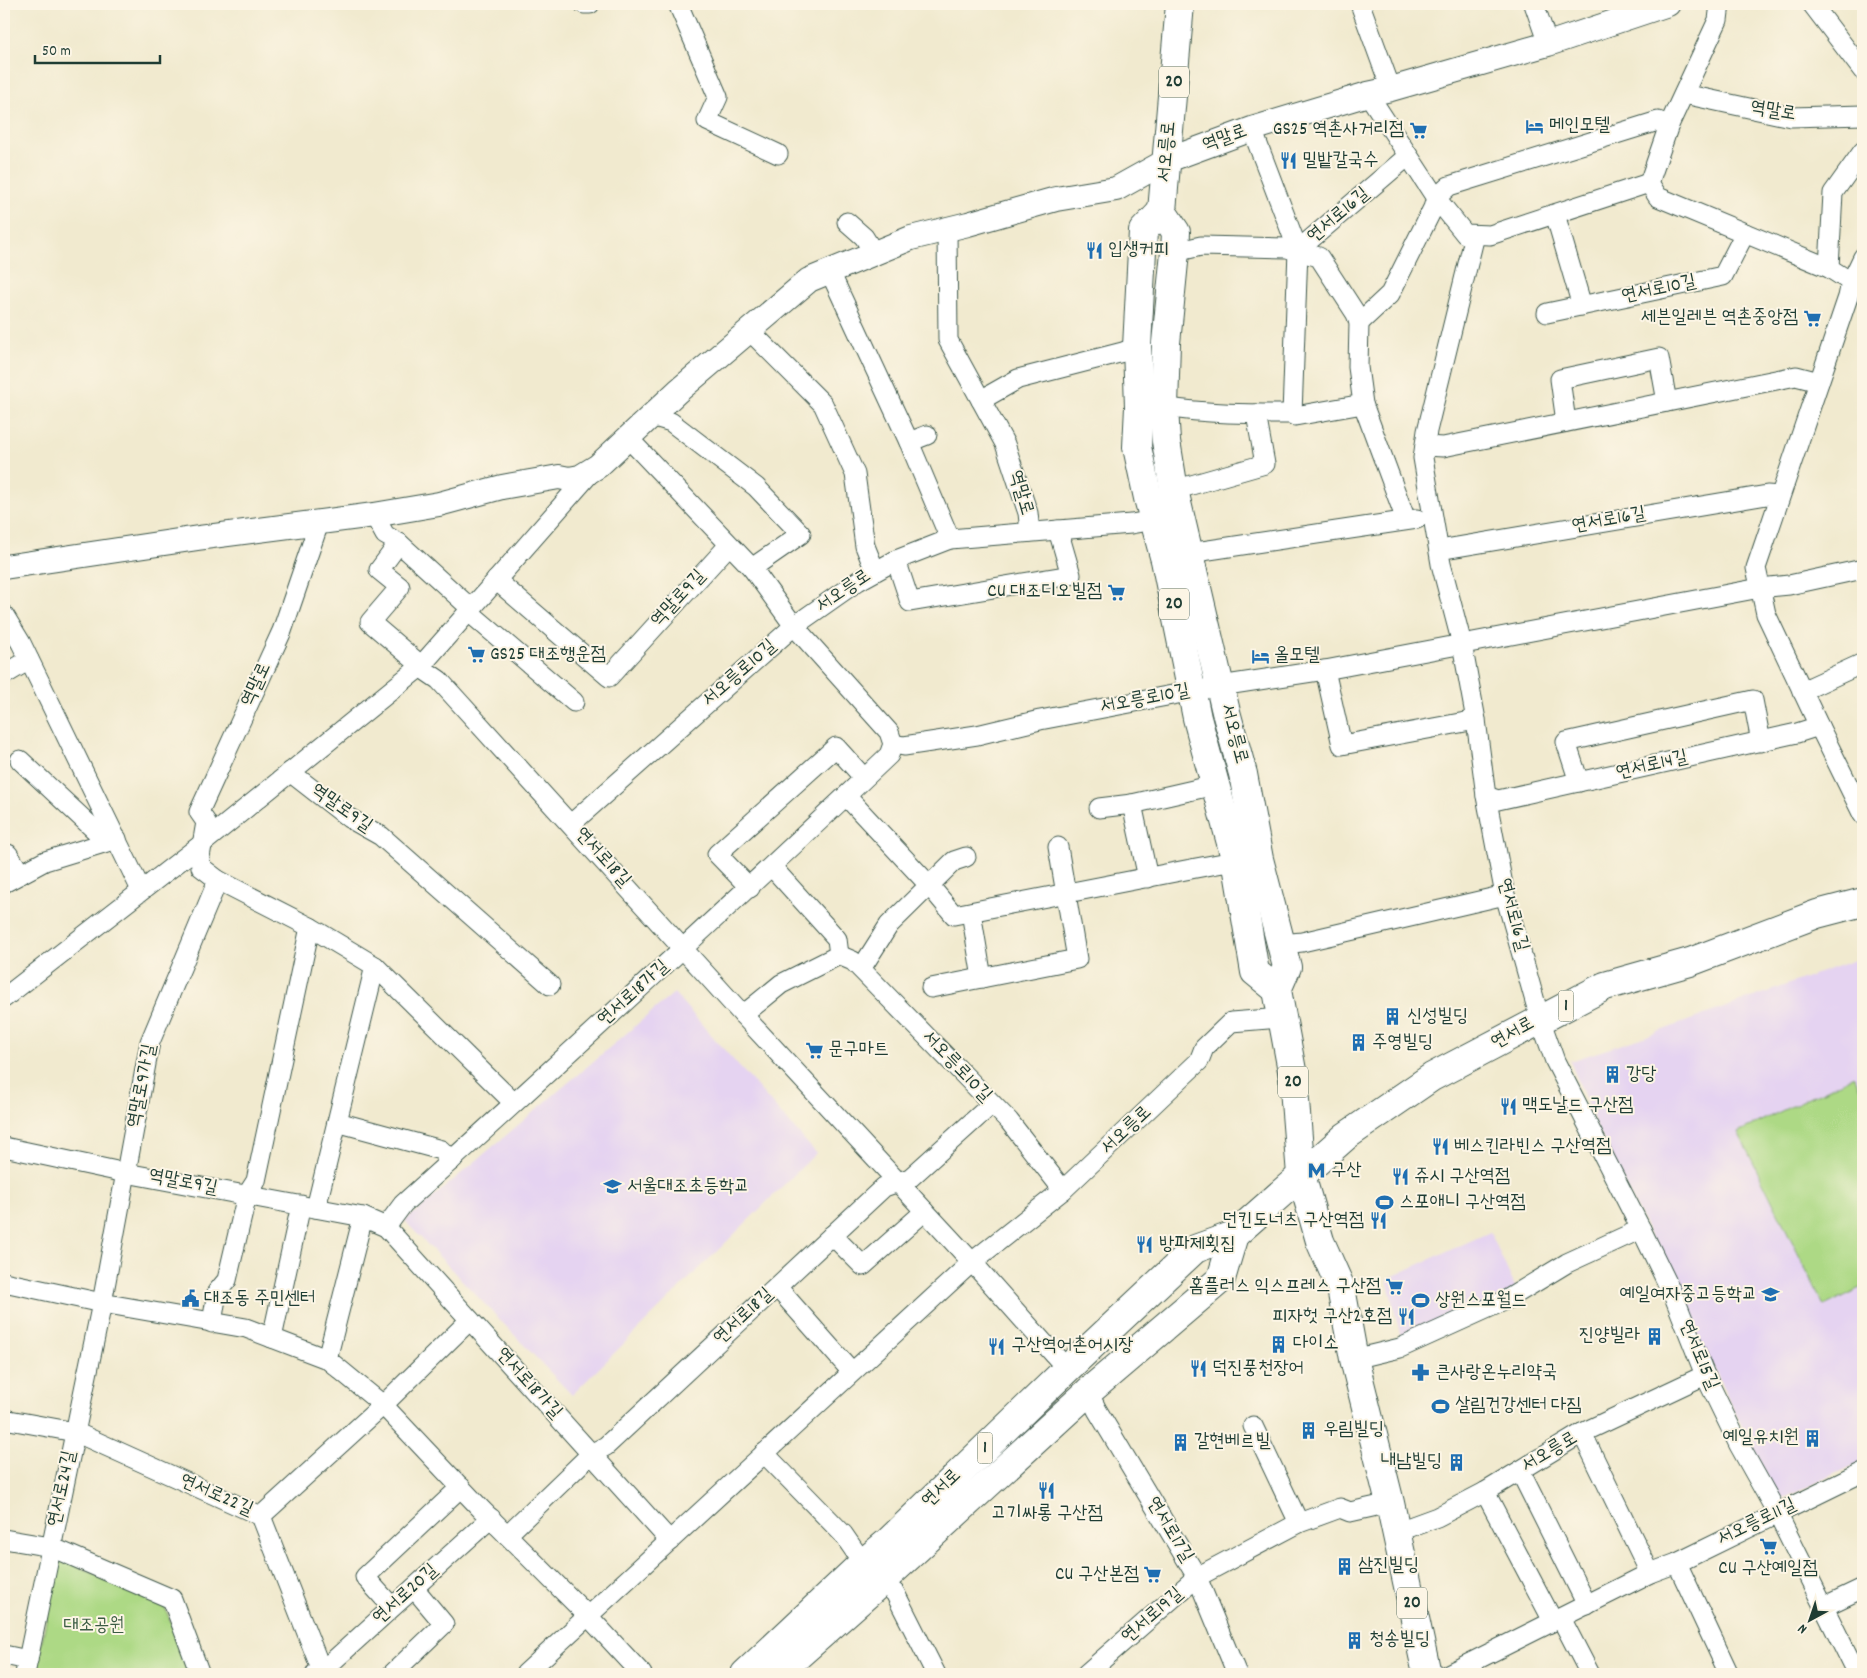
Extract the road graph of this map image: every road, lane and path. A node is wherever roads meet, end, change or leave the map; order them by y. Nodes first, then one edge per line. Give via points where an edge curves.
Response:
1 (584, 4) edge
2 (590, 4) edge
3 (678, 4) edge
4 (1180, 4) edge
5 (1360, 4) edge
6 (1534, 4) edge
7 (1668, 4) edge
8 (1720, 4) edge
9 (1812, 4) edge
10 (1548, 44) junction
11 (1863, 71) edge
12 (1391, 89) junction
13 (1368, 94) junction
14 (1684, 94) junction
15 (1863, 115) edge
16 (1669, 125) junction
17 (1252, 129) junction
18 (1863, 151) edge
19 (778, 154) dead end
20 (1408, 156) junction
21 (1168, 160) junction
22 (1649, 183) junction
23 (1436, 198) junction
24 (1162, 211) junction
25 (1555, 214) junction
26 (847, 222) dead end
27 (947, 229) junction
28 (1745, 233) junction
29 (1475, 235) junction
30 (1298, 250) junction
31 (1175, 252) junction
32 (874, 253) junction
33 (1863, 256) edge
34 (1828, 268) junction
35 (830, 272) junction
36 (1857, 285) edge
37 (1582, 306) junction
38 (1547, 313) dead end
39 (1358, 323) junction
40 (749, 330) junction
41 (1137, 347) junction
42 (1819, 382) junction
43 (981, 400) junction
44 (1667, 402) junction
45 (1363, 404) junction
46 (1164, 407) junction
47 (1256, 414) junction
48 (652, 416) junction
49 (1301, 418) junction
50 (1566, 422) junction
51 (927, 436) dead end
52 (628, 438) junction
53 (909, 442) junction
54 (1425, 446) junction
55 (595, 468) junction
56 (1174, 490) junction
57 (1780, 496) junction
58 (374, 515) junction
59 (1433, 517) junction
60 (1154, 520) junction
61 (1406, 520) junction
62 (319, 523) junction
63 (1058, 530) junction
64 (1030, 532) junction
65 (950, 539) junction
66 (399, 543) junction
67 (729, 545) junction
68 (1439, 550) junction
69 (1189, 554) junction
70 (896, 560) junction
71 (4, 567) edge
72 (752, 568) junction
73 (1863, 569) edge
74 (875, 571) junction
75 (496, 580) junction
76 (1760, 588) junction
77 (469, 612) junction
78 (4, 615) edge
79 (794, 626) junction
80 (1462, 644) junction
81 (30, 660) junction
82 (1863, 664) edge
83 (420, 667) junction
84 (1326, 670) junction
85 (4, 674) edge
86 (1220, 686) junction
87 (1802, 691) junction
88 (1192, 692) junction
89 (574, 702) dead end
90 (1476, 720) junction
91 (1819, 726) junction
92 (1761, 742) junction
93 (893, 744) junction
94 (20, 760) dead end
95 (290, 772) junction
96 (864, 778) junction
97 (1578, 782) junction
98 (1215, 785) junction
99 (846, 796) junction
100 (1486, 796) junction
101 (1132, 804) junction
102 (1099, 808) dead end
103 (1863, 815) edge
104 (570, 824) junction
105 (117, 838) junction
106 (203, 843) junction
107 (1058, 847) dead end
108 (4, 853) edge
109 (966, 857) dead end
110 (1237, 865) junction
111 (772, 866) junction
112 (21, 874) junction
113 (1148, 878) junction
114 (218, 880) junction
115 (4, 883) edge
116 (929, 885) junction
117 (750, 888) junction
118 (141, 890) junction
119 (1066, 893) junction
120 (1505, 895) junction
121 (1863, 902) edge
122 (971, 912) junction
123 (310, 927) junction
124 (1282, 944) junction
125 (684, 949) junction
126 (839, 955) junction
127 (375, 966) junction
128 (861, 969) junction
129 (982, 978) junction
130 (550, 985) dead end
131 (930, 988) dead end
132 (1276, 990) junction
133 (4, 998) edge
134 (743, 1015) junction
135 (1282, 1018) junction
136 (1540, 1019) junction
137 (514, 1103) junction
138 (992, 1104) junction
139 (337, 1122) junction
140 (4, 1147) edge
141 (451, 1161) junction
142 (126, 1173) junction
143 (1301, 1176) junction
144 (898, 1182) junction
145 (1063, 1190) junction
146 (247, 1195) junction
147 (309, 1207) junction
148 (925, 1211) junction
149 (363, 1217) junction
150 (386, 1227) junction
151 (1641, 1228) junction
152 (1234, 1234) junction
153 (832, 1235) junction
154 (972, 1262) junction
155 (4, 1282) edge
156 (777, 1287) junction
157 (102, 1303) junction
158 (470, 1320) junction
159 (212, 1323) junction
160 (272, 1338) junction
161 (328, 1359) junction
162 (1354, 1359) junction
163 (1067, 1369) junction
164 (852, 1372) junction
165 (1705, 1376) junction
166 (1088, 1392) junction
167 (383, 1405) junction
168 (4, 1418) edge
169 (1253, 1426) dead end
170 (75, 1432) junction
171 (1582, 1433) junction
172 (764, 1453) junction
173 (591, 1454) junction
174 (1520, 1471) junction
175 (1863, 1472) edge
176 (461, 1488) junction
177 (1485, 1492) junction
178 (1390, 1503) junction
179 (1777, 1513) junction
180 (260, 1516) junction
181 (491, 1518) junction
182 (1299, 1523) junction
183 (1396, 1532) junction
184 (507, 1535) junction
185 (4, 1539) edge
186 (670, 1541) junction
187 (51, 1547) junction
188 (1677, 1562) junction
189 (872, 1573) junction
190 (1650, 1573) junction
191 (1198, 1577) junction
192 (414, 1588) junction
193 (1863, 1588) edge
194 (1587, 1605) junction
195 (392, 1607) junction
196 (1823, 1607) junction
197 (588, 1616) junction
198 (1557, 1620) junction
199 (4, 1655) edge
200 (27, 1667) edge
201 (320, 1673) edge
202 (200, 1674) edge
203 (392, 1674) edge
204 (525, 1674) edge
205 (642, 1674) edge
206 (746, 1674) edge
207 (776, 1674) edge
208 (936, 1674) edge
209 (1086, 1674) edge
210 (1237, 1674) edge
211 (1427, 1674) edge
212 (1448, 1674) edge
213 (1590, 1674) edge
214 (1728, 1674) edge
215 (1857, 1674) edge

1 - 2 street
3 - 19 street via 718,97 707,121
4 - 21 main road, 서오릉로 / 20
5 - 12 street
6 - 10 street
7 - 10 street, 역말로
8 - 14 street via 1718,20
9 - 11 street
10 - 12 street, 역말로
12 - 13 street, 역말로
13 - 17 street, 역말로
13 - 20 street
14 - 15 street, 역말로 via 1791,117
14 - 16 street
16 - 22 street
16 - 23 street via 1658,121 1449,186
17 - 21 street, 역말로
17 - 30 street
18 - 34 street via 1834,193
20 - 23 street
20 - 30 street, 연서로16길
21 - 24 main road, 서오릉로 / 20
21 - 27 street, 역말로 via 1116,189 1056,199
22 - 25 street
22 - 28 street via 1658,197
23 - 29 street via 1465,234
23 - 39 street via 1390,294
24 - 31 main road, 서오릉로 / 20 via 1176,232
24 - 41 main road, 서오릉로 / 20 via 1143,231
25 - 29 street via 1490,235
25 - 37 street
26 - 32 street via 864,237
27 - 32 street, 역말로 via 911,238
27 - 43 street, 역말로 via 948,340
28 - 34 street
28 - 37 street, 연서로10길 via 1723,276
29 - 54 street, 연서로16길
30 - 31 street via 1201,246
30 - 39 street, 연서로16길 via 1320,257 1356,314
30 - 49 street
31 - 46 main road, 서오릉로 / 20 via 1166,343
32 - 35 street, 역말로
33 - 36 street
34 - 36 street
35 - 40 street, 역말로 via 809,280
35 - 53 street
36 - 42 street via 1848,298
37 - 38 street, 연서로10길
39 - 45 street, 연서로16길 via 1358,367
40 - 48 street, 역말로
40 - 74 street via 823,404 855,474 865,546
41 - 43 street via 1018,379
41 - 60 main road, 서오릉로 / 20 via 1137,447
42 - 44 street via 1796,376
42 - 57 street
43 - 64 street, 역말로 via 1005,444 1028,513
44 - 50 street
44 - 50 street via 1659,358 1560,379
45 - 49 street
45 - 61 street, 연서로16길
46 - 47 street
46 - 56 main road, 서오릉로 / 20
47 - 49 street
47 - 56 street via 1266,464
48 - 52 street, 역말로
48 - 72 street via 671,422 756,487 801,534
50 - 54 street via 1443,447
51 - 53 street
52 - 55 street, 역말로
52 - 67 street
53 - 65 street
54 - 59 street, 연서로16길 via 1423,458
55 - 58 street, 역말로 via 580,477 559,477 502,487 439,504
55 - 75 street, 역말로9길
56 - 69 main road, 서오릉로 / 20
57 - 68 street, 연서로16길 via 1767,495
57 - 76 street via 1756,568
58 - 62 street, 역말로
58 - 66 street via 385,536
59 - 61 street
59 - 68 street, 연서로16길
60 - 63 street, 서오릉로
60 - 88 main road, 서오릉로 / 20
61 - 69 street
62 - 71 street, 역말로
62 - 106 street, 역말로 via 282,631 199,812 206,822
63 - 64 street, 서오릉로
63 - 70 street, 서오릉로 via 1071,575 910,602
64 - 65 street, 서오릉로
65 - 70 street, 서오릉로
66 - 77 street via 466,604
66 - 83 street, 연서로18길 via 379,570 400,587 370,622
67 - 72 street
67 - 75 street, 역말로9길 via 609,677
68 - 80 street, 연서로16길
69 - 86 main road, 서오릉로 / 20
70 - 74 street, 서오릉로
72 - 79 street
73 - 76 street
74 - 79 street, 서오릉로
75 - 77 street, 역말로9길
76 - 80 street
76 - 87 street via 1766,614
77 - 83 street, 역말로9길
77 - 89 street
78 - 81 street
79 - 93 street, 서오릉로10길 via 889,732
79 - 104 street, 서오릉로10길
80 - 84 street
80 - 90 street, 연서로16길
81 - 85 street
81 - 105 street
82 - 87 street
83 - 95 street, 역말로9길
83 - 104 street, 연서로18길 via 438,680
84 - 86 street
84 - 90 street via 1342,744
86 - 88 street, 서오릉로10길
86 - 124 main road, 서오릉로 / 20
87 - 91 street
88 - 93 street, 서오릉로10길 via 977,735 904,746
88 - 98 main road, 서오릉로 / 20
90 - 100 street, 연서로16길
91 - 92 street, 연서로14길
91 - 103 street
92 - 97 street, 연서로14길
92 - 97 street via 1753,700 1566,742
93 - 96 street via 889,755
94 - 105 street via 97,832
95 - 106 street, 역말로9길
95 - 130 street, 역말로9길 via 349,818 381,836
96 - 99 street
96 - 117 street via 836,747 717,854
97 - 100 street, 연서로14길 via 1498,800
98 - 101 street
98 - 110 main road, 서오릉로 / 20
99 - 111 street
99 - 116 street
100 - 120 street, 연서로16길
101 - 102 street
101 - 113 street
104 - 125 street, 연서로18길
105 - 112 street via 45,860
105 - 118 street
106 - 114 street via 201,867
106 - 118 street, 역말로9길
107 - 119 street
108 - 112 street
109 - 116 street via 954,861
110 - 113 street via 1223,863
110 - 132 main road, 서오릉로 / 20 via 1256,972
111 - 117 street
111 - 126 street via 837,939
112 - 115 street
113 - 119 street
114 - 123 street
114 - 142 street, 역말로9가길 via 150,1042
116 - 122 street via 954,915
116 - 128 street via 889,925
117 - 125 street
118 - 133 street, 역말로9길
119 - 122 street
119 - 129 street via 1076,959
120 - 124 street
120 - 136 street, 연서로16길
121 - 136 main road, 연서로 / 1 via 1817,914 1690,962 1605,986
122 - 129 street
123 - 127 street
123 - 146 street via 256,1181
124 - 132 main road, 서오릉로 / 20 via 1287,967
125 - 134 street, 연서로18길
125 - 137 street, 연서로18가길
126 - 128 street, 서오릉로10길 via 853,960
126 - 134 street via 781,984
127 - 137 street
127 - 139 street
128 - 138 street, 서오릉로10길
129 - 131 street
132 - 135 main road, 20
134 - 144 street, 연서로18길
135 - 143 main road, 20 via 1292,1076
135 - 145 street, 서오릉로 via 1231,1022 1204,1048 1199,1061
136 - 143 main road, 연서로 / 1 via 1432,1077 1346,1136
136 - 151 street, 연서로15길 via 1555,1061
137 - 141 street, 연서로18가길
138 - 144 street, 연서로18길 via 910,1178
138 - 145 street, 서오릉로10길
139 - 141 street via 441,1150
139 - 147 street
140 - 142 street, 역말로9길
141 - 150 street, 연서로18가길 via 403,1204
142 - 146 street, 역말로9길
142 - 157 street, 역말로9가길
143 - 152 main road, 연서로 / 1
143 - 162 main road, 20 via 1320,1241 1341,1288
144 - 148 street, 연서로18길
144 - 153 street, 연서로18길 via 884,1187
145 - 154 street, 서오릉로
146 - 147 street, 역말로9길
146 - 159 street via 227,1280 217,1292
147 - 149 street, 역말로9길
147 - 160 street
148 - 153 street via 863,1266
148 - 154 street, 연서로18길
149 - 150 street, 연서로18가길
149 - 161 street
150 - 158 street, 연서로18가길
151 - 162 street via 1567,1263 1506,1300 1400,1348
151 - 165 street, 연서로15길 via 1675,1300
152 - 163 main road, 연서로 / 1 via 1195,1249
152 - 166 main road, 연서로 / 1 via 1221,1279
153 - 156 street, 연서로18길
154 - 163 street, 연서로18길
154 - 164 street
155 - 157 street
156 - 164 street
156 - 173 street, 연서로18길 via 606,1446
157 - 159 street
157 - 170 street, 연서로24길
158 - 167 street
158 - 173 street, 연서로18가길
159 - 160 street via 246,1328
160 - 161 street
161 - 167 street
162 - 178 main road, 20
163 - 189 main road, 연서로 / 1 via 888,1542
164 - 172 street
165 - 171 street, 서오릉로
165 - 179 street, 연서로15길
166 - 189 main road, 연서로 / 1
166 - 191 street, 연서로17길
167 - 176 street
167 - 180 street
168 - 170 street, 연서로22길
169 - 182 street
170 - 180 street, 연서로22길
170 - 187 street, 연서로24길
171 - 174 street, 서오릉로
171 - 190 street
172 - 186 street
172 - 189 street via 843,1534
173 - 184 street, 연서로18길
173 - 186 street, 연서로18가길
174 - 177 street, 서오릉로
174 - 194 street
175 - 179 street, 서오릉로11길
176 - 181 street
176 - 195 street via 365,1577
177 - 183 street, 서오릉로 via 1437,1517
177 - 198 street
178 - 182 street, 연서로19길 via 1350,1512 1340,1508
178 - 183 main road, 20
179 - 188 street, 서오릉로11길
179 - 196 street, 연서로15길
180 - 201 street, 연서로22길
181 - 184 street
181 - 192 street, 연서로20길
182 - 191 street, 연서로19길
183 - 211 main road, 20
184 - 197 street
185 - 187 street
186 - 197 street
187 - 200 street, 연서로24길
187 - 202 street via 172,1600
188 - 190 street, 서오릉로11길
188 - 214 street
189 - 206 main road, 연서로 / 1
189 - 207 main road, 연서로 / 1
189 - 208 street via 895,1593
190 - 194 street, 서오릉로11길
191 - 209 street, 연서로19길
191 - 210 street, 연서로17길
192 - 195 street, 연서로20길
192 - 203 street via 444,1624
193 - 196 street
194 - 198 street, 서오릉로11길
195 - 201 street, 연서로20길
196 - 215 street, 연서로15길
197 - 204 street
197 - 205 street
198 - 212 street, 서오릉로11길
198 - 213 street
199 - 200 street

